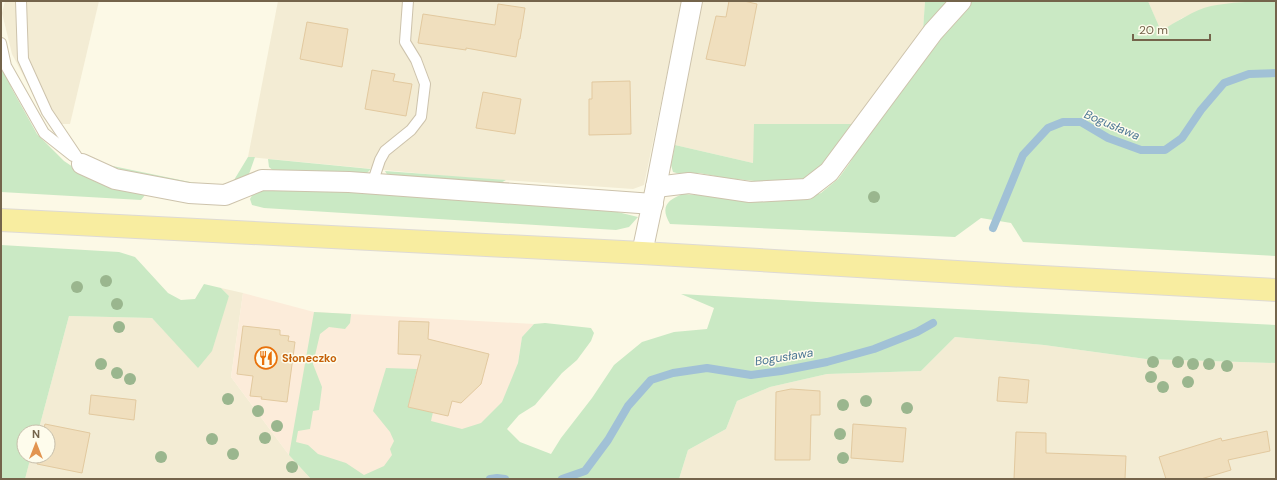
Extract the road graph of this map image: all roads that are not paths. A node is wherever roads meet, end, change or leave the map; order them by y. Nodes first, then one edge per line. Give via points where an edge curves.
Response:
1 (21, 1) edge
2 (408, 1) edge
3 (692, 1) edge
4 (961, 1) edge
5 (1, 43) edge
6 (82, 164) junction
7 (372, 184) junction
8 (655, 195) junction
9 (1, 220) edge
10 (642, 253) junction
11 (1276, 290) edge

1 - 6 lane via 23,59 47,112
2 - 7 lane via 405,42 416,60 425,84 421,117 411,130 385,151
3 - 8 street
4 - 8 street via 933,32 830,172 807,189 750,192 689,183
5 - 6 lane via 6,66 44,133
6 - 7 street via 115,179 189,193 225,195 262,180
7 - 8 street
8 - 10 street
9 - 10 main road
10 - 11 main road

